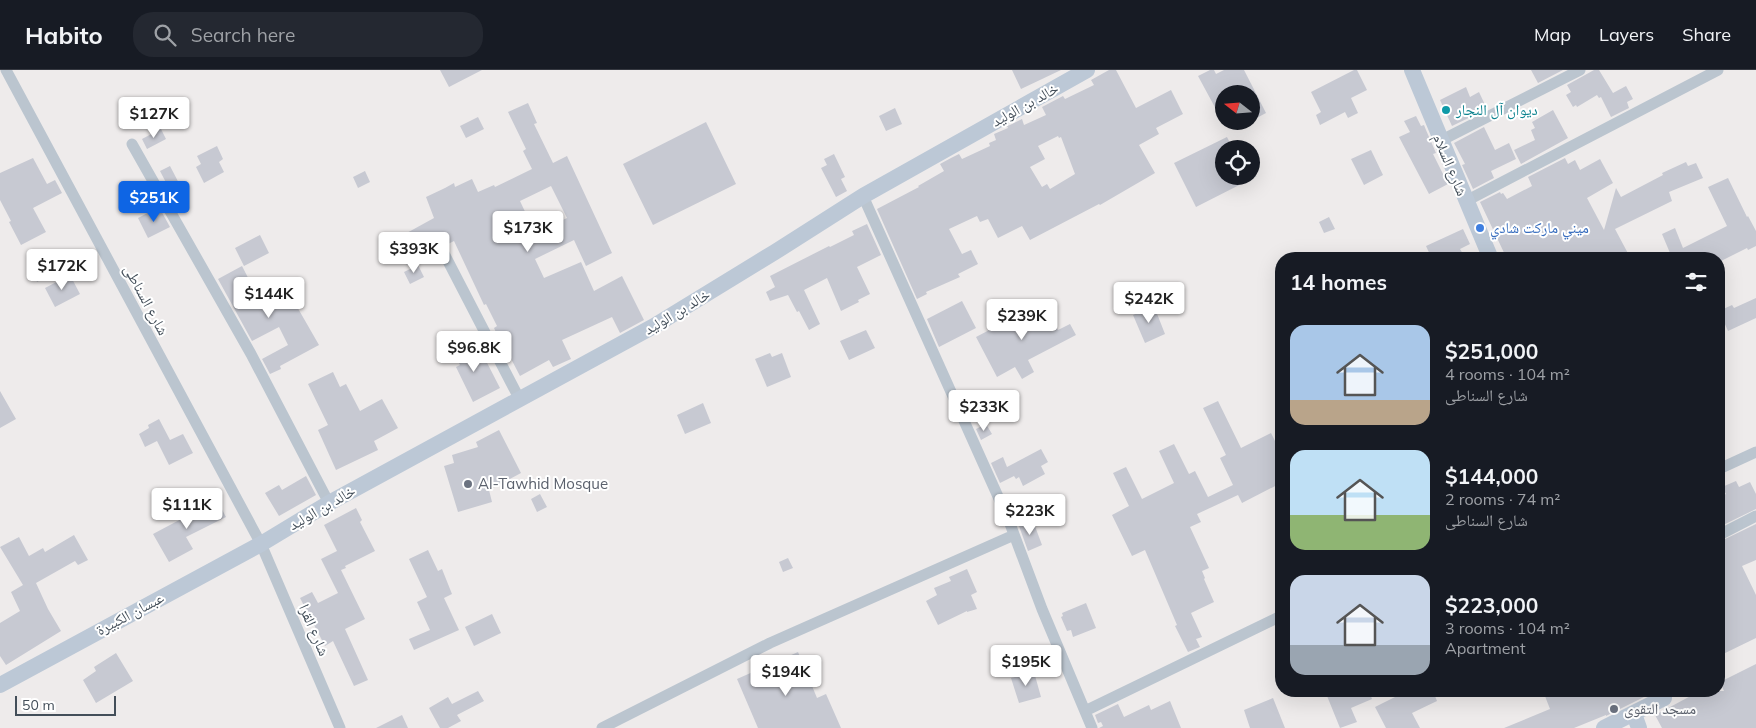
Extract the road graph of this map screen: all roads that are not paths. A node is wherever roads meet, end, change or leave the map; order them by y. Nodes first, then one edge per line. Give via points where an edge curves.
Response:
1 (6, 70) edge
2 (1086, 70) edge
3 (1412, 70) edge
4 (1580, 70) edge
5 (1718, 70) edge
6 (1440, 141) junction
7 (132, 144) dead end
8 (863, 196) junction
9 (1466, 201) junction
10 (436, 238) dead end
11 (1488, 252) edge
12 (520, 400) junction
13 (1756, 452) edge
14 (1725, 466) edge
15 (329, 503) junction
16 (1756, 516) edge
17 (1725, 532) edge
18 (1014, 535) junction
19 (261, 544) junction
20 (1275, 619) edge
21 (0, 685) edge
22 (1661, 697) edge
23 (1085, 711) junction
24 (1637, 721) edge
25 (340, 728) edge
26 (602, 728) edge
27 (1092, 728) edge
28 (1604, 728) edge

1 - 19 street, شارع السناطى
2 - 8 main road, خالد بن الوليد
3 - 6 main road, شارع السلام
4 - 6 street
5 - 9 street
6 - 9 main road, شارع السلام
7 - 15 street via 251,354
8 - 12 main road, خالد بن الوليد via 654,326
8 - 18 street
9 - 11 main road, شارع السلام
10 - 12 street
12 - 15 main road, خالد بن الوليد
13 - 14 street
15 - 19 main road, خالد بن الوليد
16 - 17 street
18 - 23 street
18 - 26 street via 770,643
19 - 21 main road, عبسان الكبيرة
19 - 25 street, شارع القرا
20 - 23 street
22 - 24 main road
23 - 27 street
24 - 28 main road

